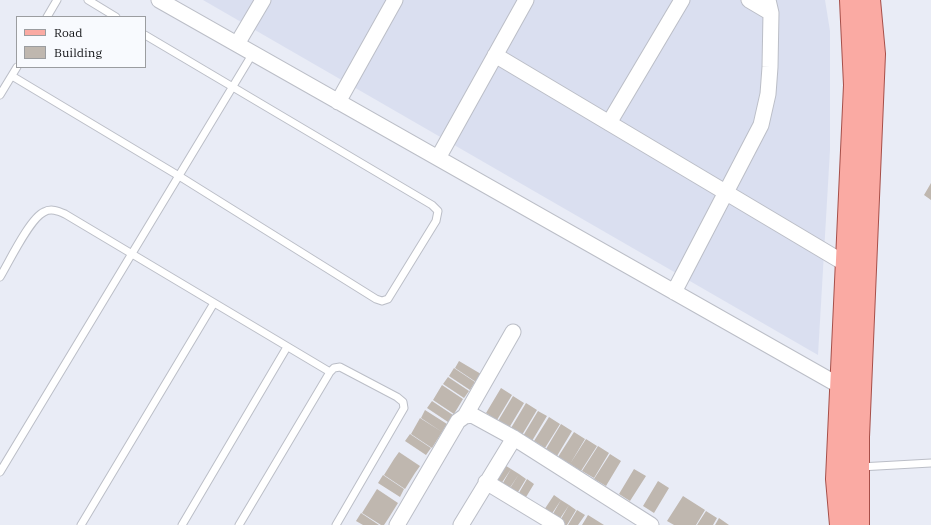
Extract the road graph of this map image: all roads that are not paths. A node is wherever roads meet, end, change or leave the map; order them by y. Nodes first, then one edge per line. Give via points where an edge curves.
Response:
1 (57, 0) edge
2 (88, 0) edge
3 (159, 0) edge
4 (263, 0) edge
5 (395, 0) edge
6 (526, 0) edge
7 (682, 0) edge
8 (749, 0) edge
9 (851, 0) edge
10 (869, 0) edge
11 (769, 7) edge
12 (48, 16) edge
13 (114, 16) edge
14 (146, 35) edge
15 (237, 44) junction
16 (253, 53) junction
17 (495, 55) junction
18 (16, 68) edge
19 (12, 76) junction
20 (232, 87) junction
21 (0, 94) edge
22 (338, 102) junction
23 (609, 123) junction
24 (438, 158) junction
25 (179, 176) junction
26 (726, 192) junction
27 (132, 253) junction
28 (846, 264) junction
29 (0, 277) edge
30 (674, 292) junction
31 (214, 302) junction
32 (513, 332) dead end
33 (287, 347) junction
34 (330, 372) junction
35 (841, 387) junction
36 (860, 397) junction
37 (465, 416) junction
38 (514, 438) junction
39 (931, 463) edge
40 (858, 467) junction
41 (0, 472) edge
42 (486, 482) junction
43 (462, 524) edge
44 (82, 525) edge
45 (182, 525) edge
46 (239, 525) edge
47 (336, 525) edge
48 (397, 525) edge
49 (558, 525) edge
50 (650, 525) edge
51 (841, 525) edge
52 (858, 525) edge

1 - 12 lane
2 - 13 lane
3 - 15 street
4 - 15 street
5 - 22 street
6 - 17 street
7 - 23 street
8 - 11 street
9 - 28 main road via 855,85
10 - 36 main road via 874,54
11 - 26 street via 770,67 764,113 752,145
14 - 20 lane
15 - 16 street
16 - 20 lane
16 - 22 street
17 - 23 street
17 - 24 street
18 - 19 lane
19 - 21 lane
19 - 25 lane
20 - 25 lane
20 - 25 lane via 432,205 438,211 432,228 388,299 382,301
22 - 24 street
23 - 26 street
24 - 30 street
25 - 27 lane
26 - 28 street
26 - 30 street
27 - 29 lane via 65,214 54,210 45,211 35,218
27 - 31 lane
27 - 41 lane
28 - 35 main road
30 - 35 street
31 - 33 lane
31 - 44 lane
32 - 37 street
33 - 34 lane
33 - 45 lane
34 - 46 lane
34 - 47 lane via 334,368 347,369 397,397 403,402 404,408
35 - 36 street
35 - 51 main road via 837,479
36 - 40 main road
37 - 38 street via 479,418
37 - 48 street via 458,421
38 - 42 street
38 - 50 street
39 - 40 lane
40 - 52 main road
42 - 43 street
42 - 49 street

